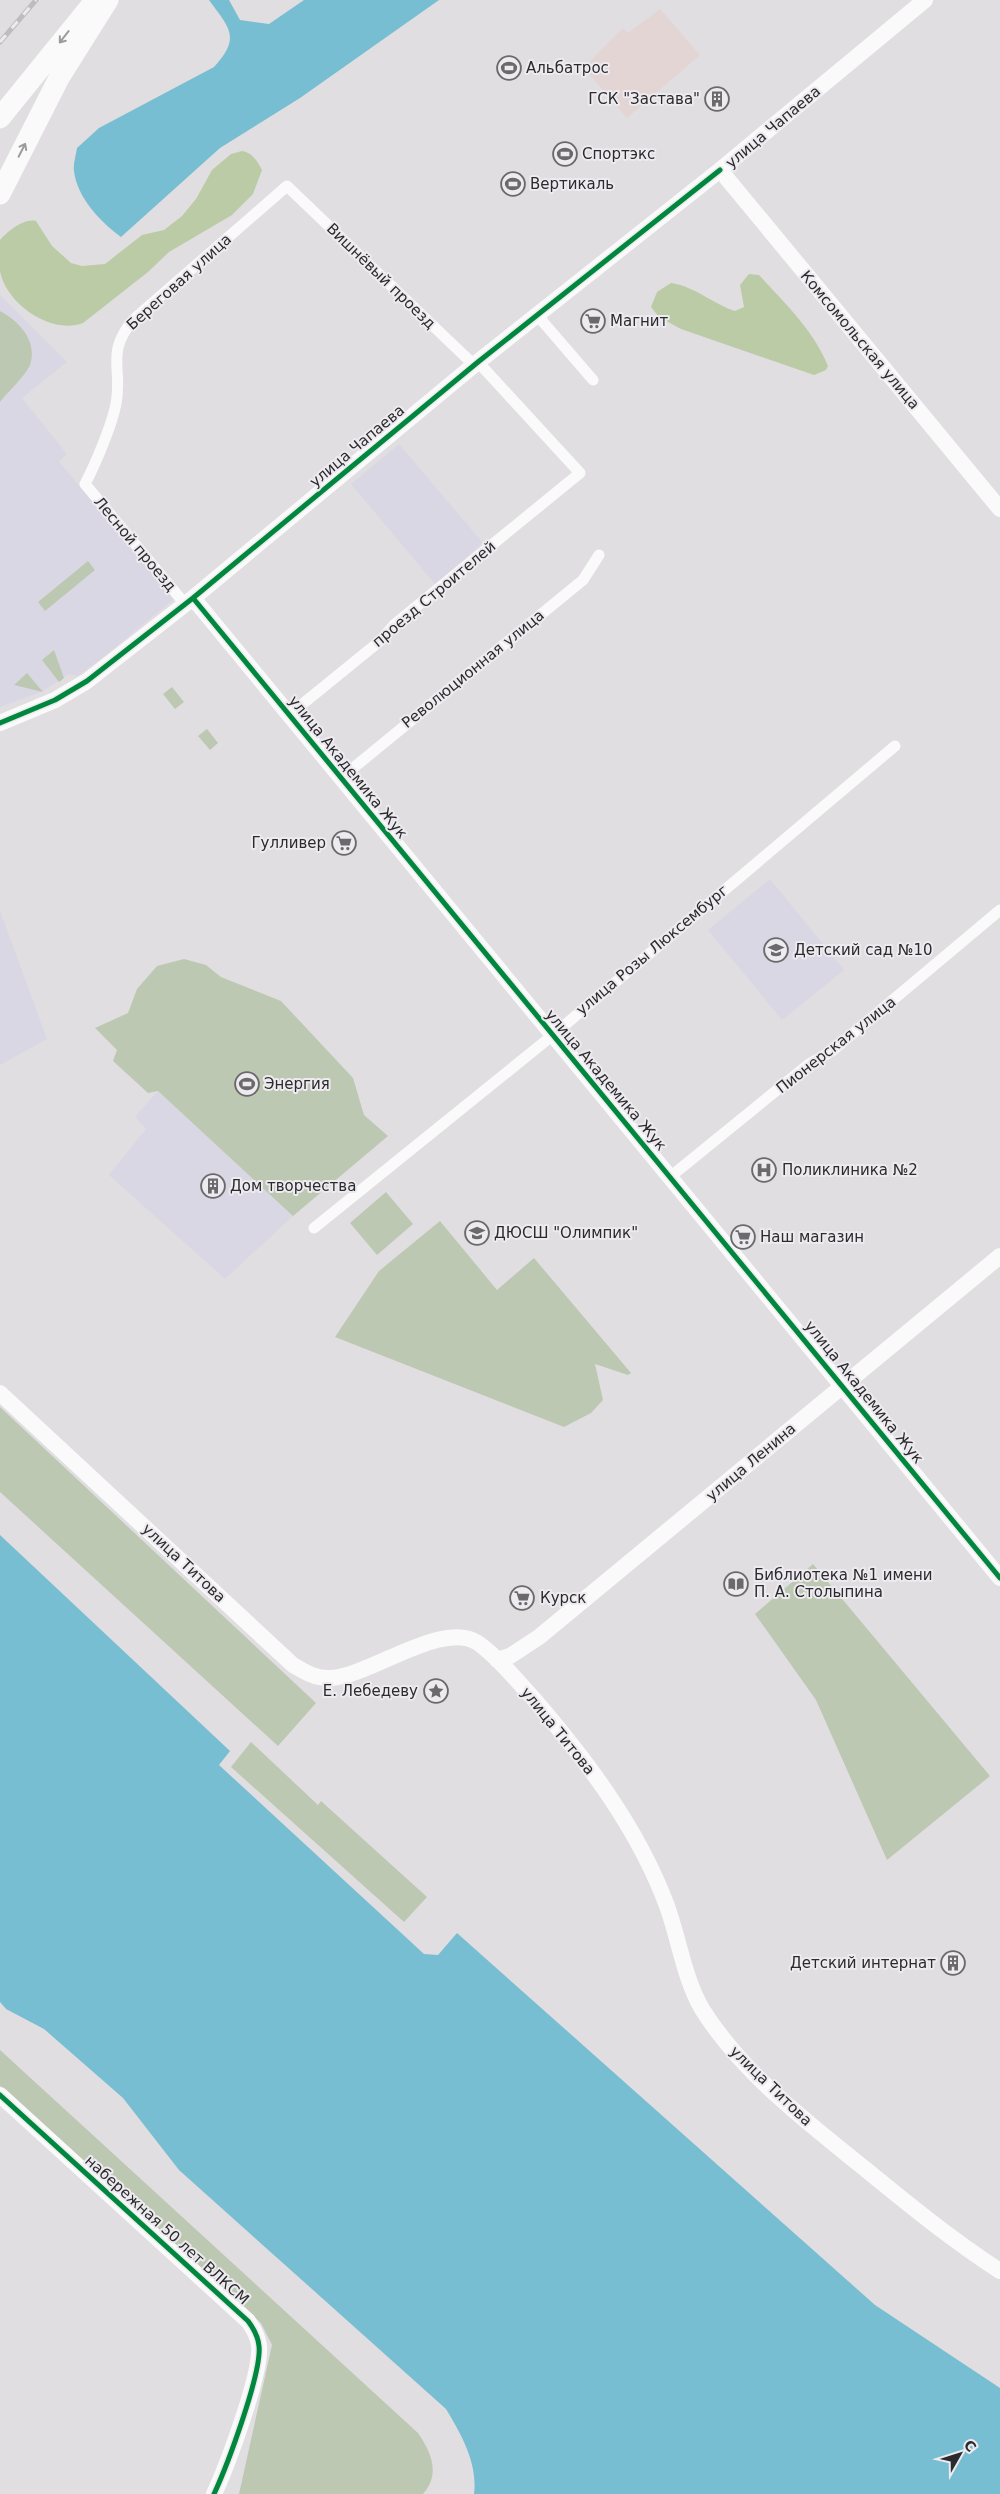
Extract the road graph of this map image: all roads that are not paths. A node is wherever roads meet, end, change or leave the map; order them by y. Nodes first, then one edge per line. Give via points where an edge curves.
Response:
1 (96, 0) edge
2 (108, 0) edge
3 (925, 0) edge
4 (0, 118) edge
5 (720, 170) junction
6 (287, 186) joint
7 (0, 194) edge
8 (537, 315) junction
9 (476, 363) junction
10 (592, 380) dead end
11 (580, 473) joint
12 (85, 484) joint
13 (1000, 509) edge
14 (599, 555) dead end
15 (189, 601) junction
16 (289, 715) junction
17 (0, 723) edge
18 (895, 746) dead end
19 (341, 778) junction
20 (1000, 910) edge
21 (553, 1035) junction
22 (670, 1177) junction
23 (314, 1228) dead end
24 (1000, 1256) edge
25 (842, 1386) junction
26 (0, 1393) edge
27 (1000, 1578) edge
28 (497, 1660) junction
29 (0, 2095) edge
30 (1000, 2271) edge
31 (214, 2494) edge

1 -> 4 highway
7 -> 2 highway via 59,78
3 - 5 main road, улица Чапаева
5 - 8 main road, улица Чапаева
5 - 13 main road, Комсомольская улица
6 - 9 street, Вишнёвый проезд
6 - 12 street, Береговая улица via 122,332 117,346 116,405
8 - 9 main road, улица Чапаева
8 - 10 street
9 - 11 street, Вишнёвый проезд
9 - 15 main road, улица Чапаева
11 - 16 street, проезд Строителей
12 - 15 street, Лесной проезд
14 - 19 street, Революционная улица via 582,580
15 - 16 main road, улица Академика Жук
15 - 17 main road, улица Чапаева via 87,681 55,700
16 - 19 main road, улица Академика Жук
18 - 21 street, улица Розы Люксембург
19 - 21 main road, улица Академика Жук
20 - 22 street, Пионерская улица via 832,1051 809,1064
21 - 22 main road, улица Академика Жук
21 - 23 street, улица Розы Люксембург
22 - 25 main road, улица Академика Жук
24 - 25 main road, улица Ленина
25 - 27 main road, улица Академика Жук
25 - 28 main road, улица Ленина via 538,1637 510,1656
26 - 28 main road, улица Титова via 293,1665 312,1676 332,1678 354,1672 409,1649 455,1637 475,1641
28 - 30 main road, улица Титова via 576,1750 637,1839 667,1907 697,1999 720,2035 745,2065 814,2128 939,2229
29 - 31 main road, набережная 50 лет ВЛКСМ via 248,2321 256,2334 259,2348 253,2380 232,2450

